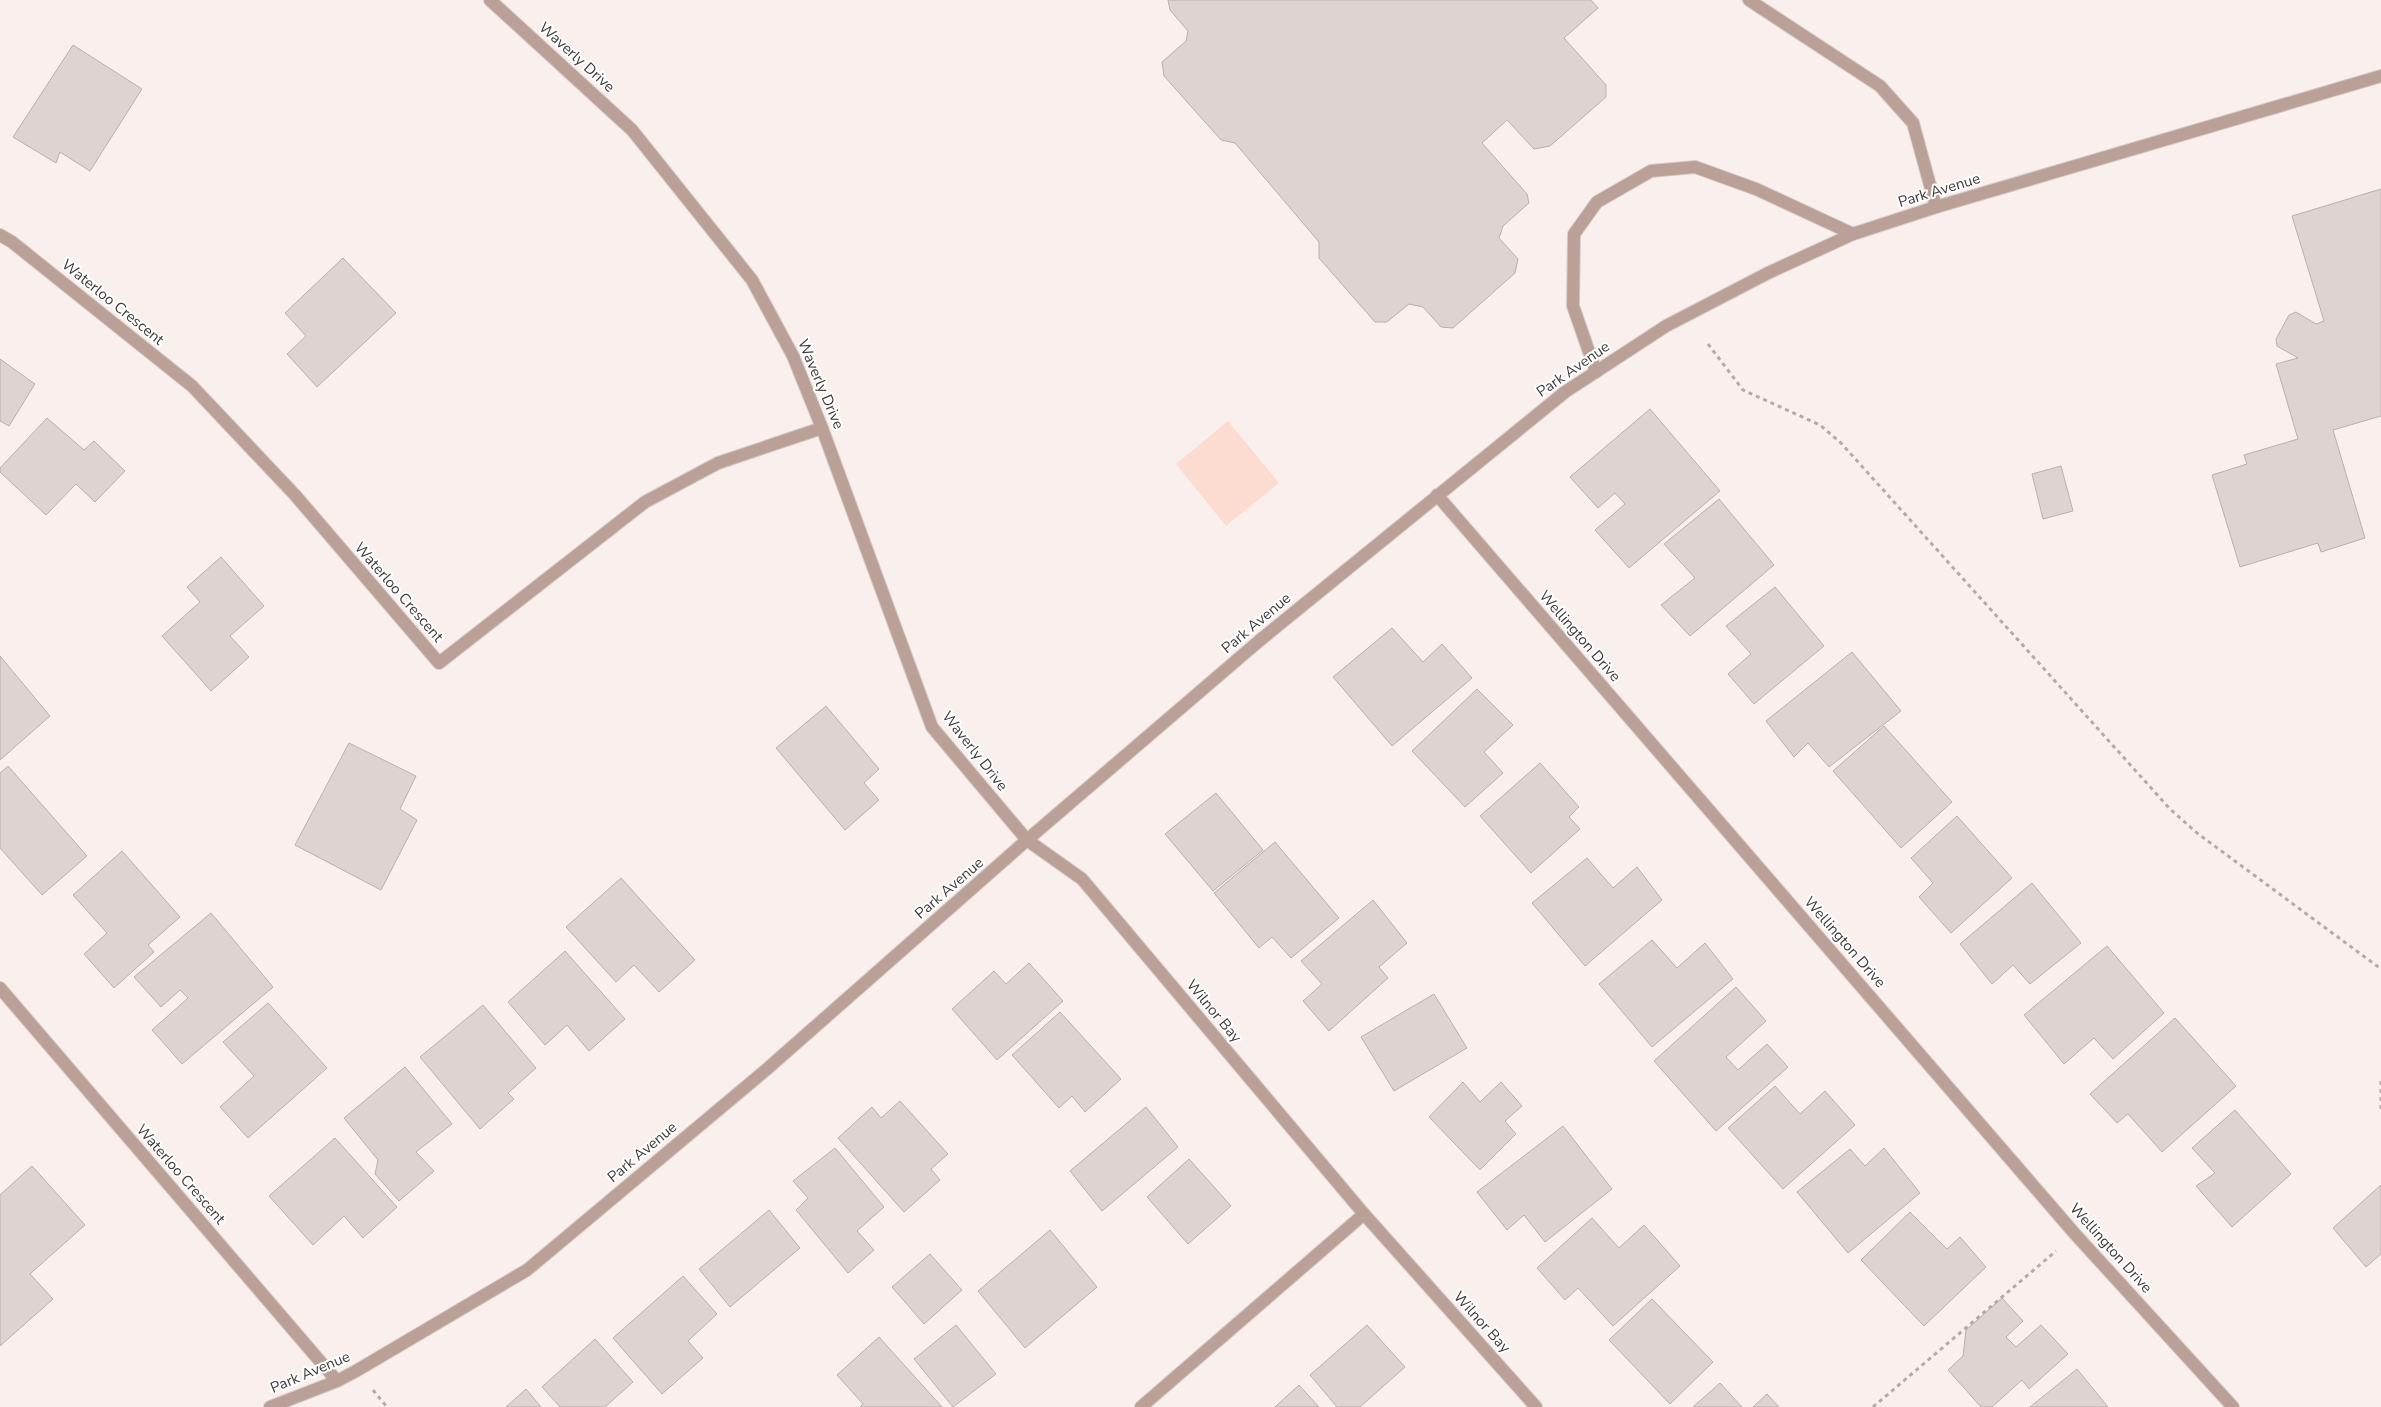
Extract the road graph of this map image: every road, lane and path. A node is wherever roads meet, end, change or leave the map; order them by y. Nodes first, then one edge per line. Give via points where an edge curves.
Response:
1 (490, 0) edge
2 (1749, 0) edge
3 (2381, 76) edge
4 (1936, 207) junction
5 (1853, 234) junction
6 (0, 235) edge
7 (1708, 344) dead end
8 (1596, 372) junction
9 (822, 428) junction
10 (1437, 495) junction
11 (1027, 840) junction
12 (2381, 969) edge
13 (0, 988) edge
14 (2381, 1081) edge
15 (2381, 1112) edge
16 (1364, 1214) junction
17 (2075, 1234) junction
18 (337, 1381) junction
19 (270, 1407) edge
20 (1140, 1407) edge
21 (1536, 1407) edge
22 (1872, 1407) edge
23 (2233, 1407) edge

1 - 9 street, Waverly Drive via 632,130 752,280 793,356
2 - 4 street via 1880,86 1913,123
3 - 4 street, Park Avenue
4 - 5 street, Park Avenue
5 - 8 street, Park Avenue via 1768,273 1666,326
5 - 8 street via 1756,189 1695,167 1650,171 1597,202 1574,234 1573,306
6 - 9 street, Waterloo Crescent via 192,386 295,495 439,663 645,502 718,463
7 - 12 path via 1743,390 1820,426 1842,443 2170,809 2197,833
8 - 10 street, Park Avenue via 1565,392
9 - 11 street, Waverly Drive via 932,727
10 - 11 street, Park Avenue via 1259,641
10 - 17 street, Wellington Drive
11 - 16 street, Wilnor Bay via 1082,879
11 - 18 street, Park Avenue via 767,1069 526,1270
13 - 18 street, Waterloo Crescent
14 - 15 path
16 - 20 street
16 - 21 street, Wilnor Bay
17 - 22 path
17 - 23 street, Wellington Drive
18 - 19 street, Park Avenue

